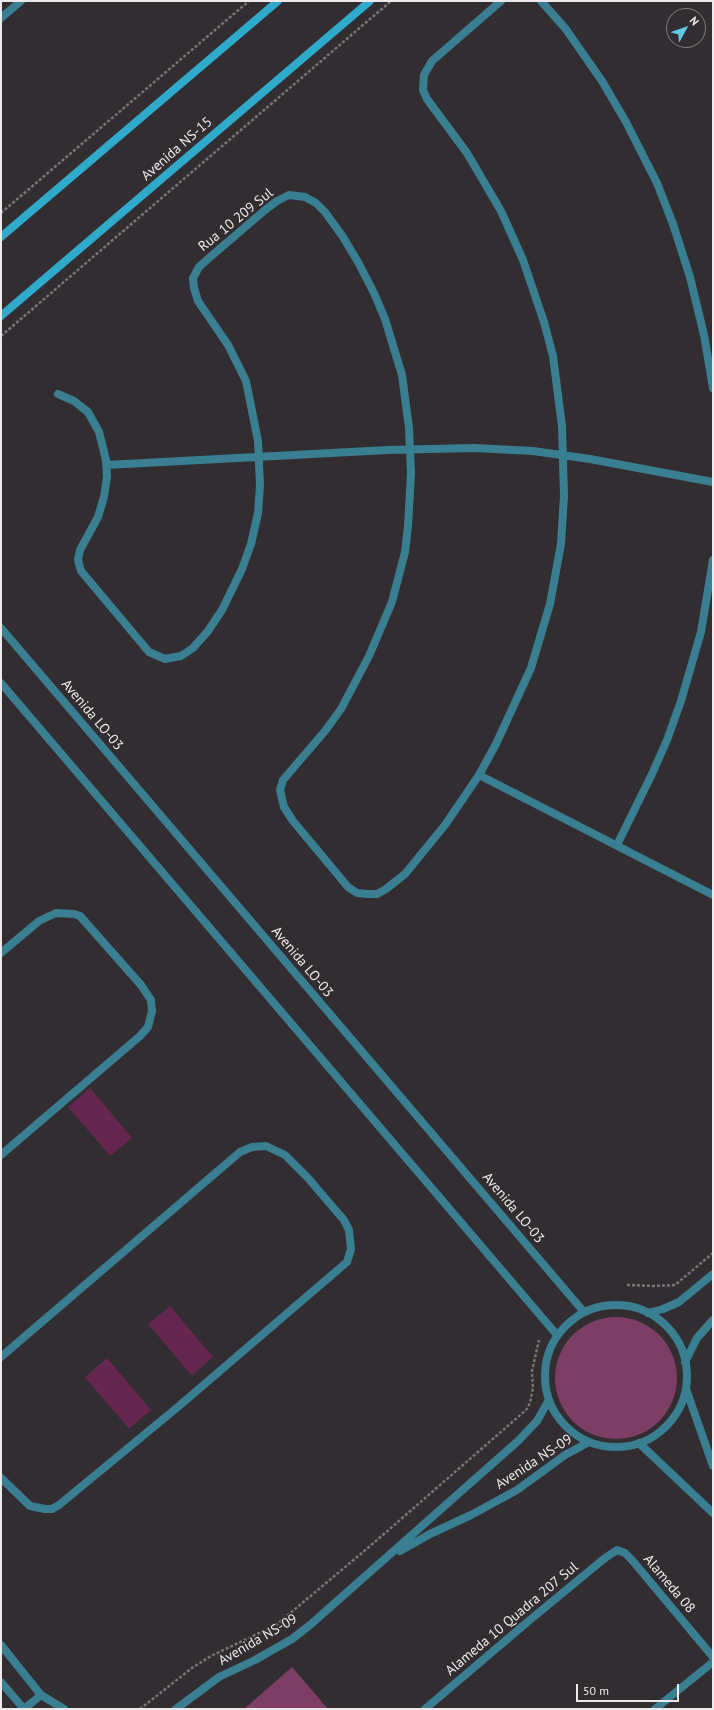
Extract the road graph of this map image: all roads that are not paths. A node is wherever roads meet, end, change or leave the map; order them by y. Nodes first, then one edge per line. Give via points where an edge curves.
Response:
1 (21, 1) edge
2 (278, 1) edge
3 (370, 1) edge
4 (501, 1) edge
5 (541, 1) edge
6 (1, 18) edge
7 (1, 237) edge
8 (1, 316) edge
9 (712, 378) edge
10 (713, 388) edge
11 (58, 394) dead end
12 (410, 449) junction
13 (564, 455) junction
14 (260, 457) junction
15 (106, 465) junction
16 (713, 482) edge
17 (713, 564) edge
18 (1, 628) edge
19 (1, 683) edge
20 (479, 776) junction
21 (617, 845) junction
22 (713, 895) edge
23 (1, 953) edge
24 (1, 1155) edge
25 (713, 1274) edge
26 (584, 1312) junction
27 (648, 1313) junction
28 (713, 1320) edge
29 (557, 1335) junction
30 (1, 1357) edge
31 (685, 1362) junction
32 (686, 1389) junction
33 (549, 1400) junction
34 (590, 1442) junction
35 (639, 1443) junction
36 (713, 1466) edge
37 (1, 1478) edge
38 (713, 1513) edge
39 (617, 1550) joint
40 (387, 1559) junction
41 (1, 1645) edge
42 (713, 1657) edge
43 (713, 1662) edge
44 (1, 1682) edge
45 (41, 1694) junction
46 (24, 1709) edge
47 (64, 1709) edge
48 (176, 1709) edge
49 (425, 1709) edge
50 (655, 1709) edge

1 - 6 street
2 - 7 main road
3 - 8 main road, Avenida NS-15
4 - 13 street via 432,61 424,78 423,90 429,102 461,143 485,183 523,260 553,356 561,407
5 - 9 street via 570,35 602,81 646,159 682,249 701,320
9 - 10 street
11 - 15 street via 74,401 88,412 99,432
12 - 13 street via 505,449
12 - 14 street
12 - 14 street, Rua 10 209 Sul via 402,375 385,319 374,293 358,262 322,209 309,198 289,195 265,210 199,267 193,278 198,301 228,345 246,381 256,424
12 - 20 street via 411,493 405,552 392,602 369,656 341,709 283,780 280,786 281,796 284,807 293,821 348,887 357,893 372,894 382,891 405,874 445,825
13 - 16 street via 620,463
13 - 20 street via 563,520 550,604 531,668
14 - 15 street
14 - 15 street via 258,513 242,569 222,610 208,631 191,650 174,659 160,658 145,649 79,568 80,550 98,517 102,504
17 - 21 street via 701,632 681,702 658,760
18 - 26 street, Avenida LO-03
19 - 29 street
20 - 21 street
21 - 22 street
23 - 24 street via 39,921 56,913 80,916 141,985 151,1000 152,1011 148,1027 140,1036
25 - 27 street via 679,1302
26 - 27 street via 600,1306 614,1305 632,1307
26 - 29 street
27 - 31 street via 671,1331 681,1348
28 - 31 street via 697,1338
29 - 33 street via 549,1350 545,1367 545,1384
30 - 37 street via 240,1152 252,1147 266,1146 285,1154 344,1220 349,1230 351,1249 347,1262 59,1505 52,1509 30,1506
31 - 32 street
32 - 35 street via 681,1405 669,1423 657,1434
32 - 36 street
33 - 34 street via 563,1423 572,1432
33 - 40 street, Avenida NS-09 via 522,1437
34 - 35 street via 616,1447
34 - 40 street, Avenida NS-09 via 565,1455 516,1490
35 - 38 street
39 - 42 street, Alameda 08 via 632,1560
39 - 49 street, Alameda 10 Quadra 207 Sul via 530,1619
40 - 48 street, Avenida NS-09 via 292,1639 219,1677
41 - 45 street
43 - 50 street
44 - 46 street
45 - 46 street
45 - 47 street

